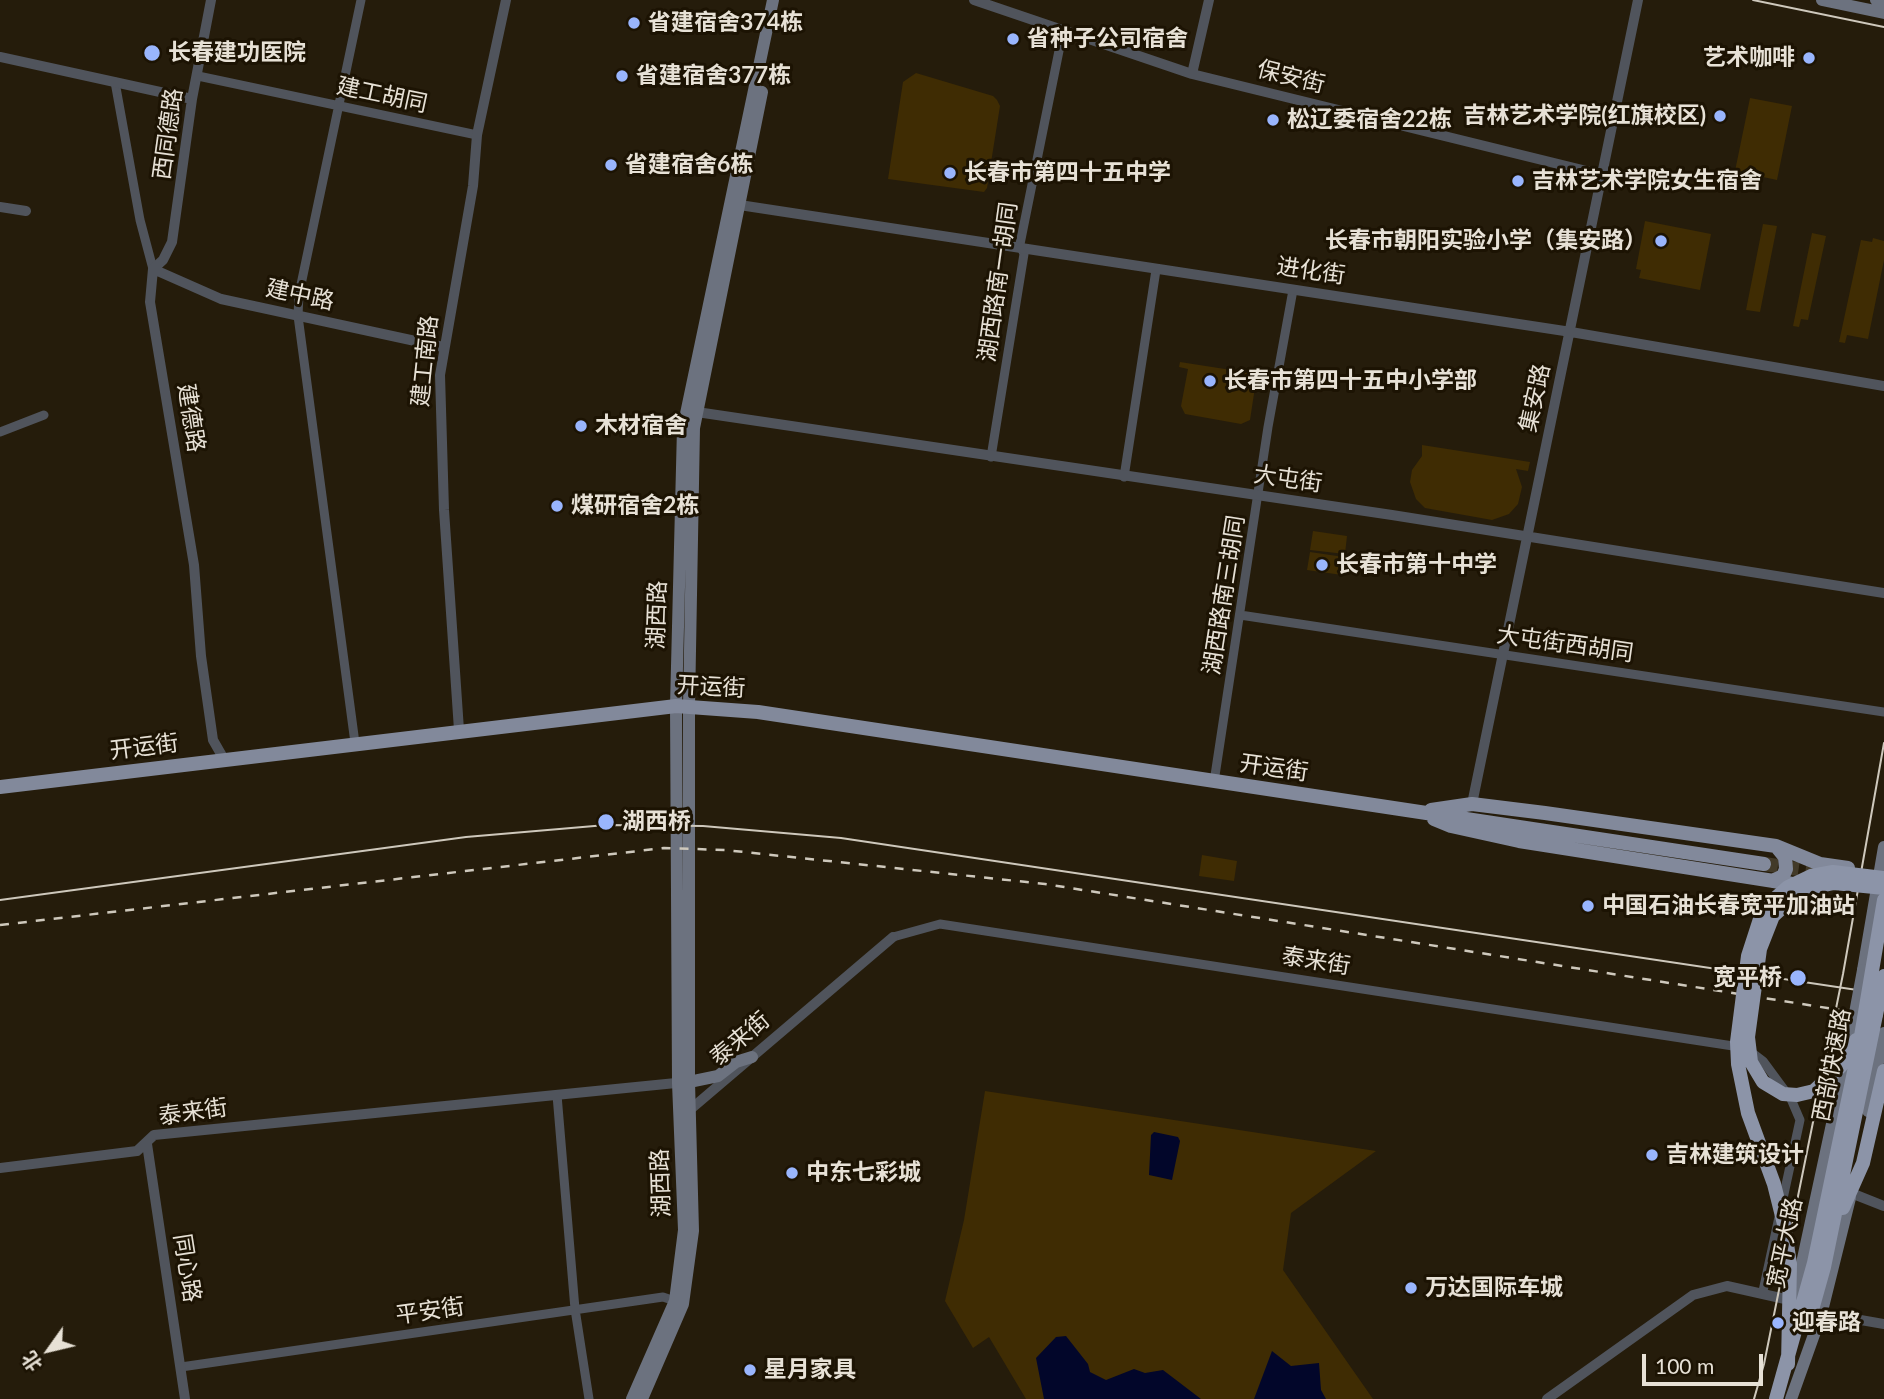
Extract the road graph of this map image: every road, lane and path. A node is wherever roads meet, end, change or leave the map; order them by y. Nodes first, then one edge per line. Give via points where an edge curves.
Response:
1 (211, 0) edge
2 (361, 0) edge
3 (506, 0) edge
4 (774, 0) edge
5 (781, 0) edge
6 (974, 0) edge
7 (1209, 0) edge
8 (1638, 0) edge
9 (1822, 0) edge
10 (1876, 0) edge
11 (1884, 2) edge
12 (1884, 13) edge
13 (1063, 31) junction
14 (0, 57) edge
15 (1192, 74) junction
16 (198, 76) junction
17 (115, 82) junction
18 (192, 99) junction
19 (339, 106) junction
20 (477, 135) junction
21 (1603, 175) junction
22 (735, 205) junction
23 (0, 207) edge
24 (26, 211) dead end
25 (1022, 249) junction
26 (153, 269) junction
27 (1156, 270) junction
28 (1293, 290) junction
29 (298, 316) junction
30 (1571, 332) junction
31 (443, 347) junction
32 (1884, 386) edge
33 (691, 411) junction
34 (44, 415) dead end
35 (0, 432) edge
36 (991, 457) junction
37 (1125, 477) junction
38 (1258, 496) junction
39 (1527, 537) junction
40 (1884, 593) edge
41 (1240, 615) junction
42 (1504, 654) junction
43 (683, 706) junction
44 (1884, 712) edge
45 (459, 730) junction
46 (355, 743) junction
47 (225, 761) junction
48 (1214, 782) junction
49 (0, 786) edge
50 (1472, 804) junction
51 (1416, 813) junction
52 (1776, 846) junction
53 (1884, 847) edge
54 (1764, 864) tunnel mouth
55 (1882, 874) edge
56 (1772, 881) junction
57 (1882, 895) edge
58 (893, 937) joint
59 (1884, 976) edge
60 (1866, 1012) junction
61 (1884, 1033) edge
62 (752, 1057) junction
63 (1884, 1071) edge
64 (684, 1083) junction
65 (556, 1096) junction
66 (685, 1114) junction
67 (147, 1144) junction
68 (137, 1152) junction
69 (150, 1160) junction
70 (0, 1168) edge
71 (1851, 1193) junction
72 (1884, 1206) edge
73 (1831, 1235) junction
74 (1763, 1292) junction
75 (1794, 1301) junction
76 (679, 1302) junction
77 (575, 1309) junction
78 (1821, 1315) junction
79 (1884, 1324) edge
80 (1788, 1364) junction
81 (181, 1367) junction
82 (185, 1399) edge
83 (589, 1399) edge
84 (632, 1399) edge
85 (642, 1399) edge
86 (1547, 1399) edge
87 (1773, 1399) edge
88 (1786, 1399) edge
89 (1791, 1399) edge

1 - 16 street, 西同德路
2 - 19 street
3 - 20 street, 建工南路
4 - 22 main road, 湖西路
5 - 22 main road, 湖西路
6 - 13 street, 保安街
7 - 15 street
8 - 21 street, 集安路
9 - 12 main road
10 - 11 main road
13 - 15 street, 保安街
13 - 25 street, 湖西路南一胡同
14 - 17 street
15 - 21 street, 保安街
16 - 18 street, 西同德路
16 - 19 street, 建工胡同
17 - 18 street
17 - 26 street, 建德路
18 - 26 street, 西同德路 via 172,242
19 - 20 street, 建工胡同
19 - 29 street
20 - 31 street, 建工南路 via 466,233
21 - 30 street, 集安路
22 - 25 street, 进化街
22 - 33 main road, 湖西路
23 - 24 street
25 - 27 street, 进化街
25 - 36 street, 湖西路南一胡同
26 - 29 street, 建中路 via 221,299
26 - 47 street, 建德路 via 149,302 194,565 212,733
27 - 28 street, 进化街
27 - 37 street
28 - 30 street, 进化街
28 - 38 street, 湖西路南三胡同
29 - 31 street, 建中路
29 - 46 street
30 - 32 street, 进化街
30 - 39 street, 集安路
31 - 45 street, 建工南路 via 440,419
33 - 36 street, 大屯街
33 - 43 main road, 湖西路
34 - 35 street
36 - 37 street, 大屯街
37 - 38 street, 大屯街
38 - 39 street, 大屯街
38 - 41 street, 湖西路南三胡同
39 - 40 street, 大屯街
39 - 42 street, 集安路
41 - 42 street, 大屯街西胡同
41 - 48 street, 湖西路南三胡同
42 - 44 street, 大屯街西胡同
42 - 50 street, 集安路
43 - 45 main road, 开运街
43 - 48 main road, 开运街 via 758,712
43 - 64 main road, 湖西路
45 - 46 main road, 开运街
46 - 47 main road, 开运街
47 - 49 main road, 开运街
48 - 51 main road, 开运街
50 - 51 main road, 开运街
50 - 52 main road, 开运街
51 - 54 main road, 开运街
51 - 56 main road, 开运街 via 1520,841
52 - 55 main road, 开运街 via 1820,864
52 - 56 main road via 1785,857 1786,869
53 - 55 main road, 宽平大路
55 - 57 main road, 宽平大路
55 - 80 highway, bridge via 1833,872 1788,887 1760,919 1748,956 1738,1064 1748,1113 1784,1224 1790,1264
56 - 57 main road, 开运街
57 - 60 highway, 西部快速路, bridge
57 - 60 highway, bridge via 1844,883 1817,885 1793,895 1773,916 1760,950 1749,1028 1749,1054 1758,1076 1783,1094 1814,1091 1841,1066
57 - 75 main road, 宽平大路, bridge
58 - 62 street, 泰来街
58 - 74 street, 泰来街 via 940,924 1746,1048 1770,1070 1800,1120
59 - 73 highway, 西部快速路, bridge
60 - 80 highway, 西部快速路, bridge via 1814,1263
61 - 71 main road
62 - 64 main road via 718,1076
62 - 66 street, 泰来街
63 - 73 highway, bridge via 1863,1163
64 - 65 street, 泰来街
64 - 66 main road, 湖西路
65 - 67 street, 泰来街 via 155,1135
65 - 77 street
66 - 76 main road, 湖西路 via 693,1231
67 - 68 street, 泰来街
67 - 69 street, 同心路
68 - 69 street
68 - 70 street, 泰来街
69 - 81 street, 同心路
71 - 72 street
71 - 78 main road
73 - 88 highway, 西部快速路, bridge
74 - 75 street
74 - 86 street via 1727,1286 1693,1295
75 - 78 street
75 - 87 main road, 宽平大路
76 - 77 street, 平安街 via 663,1297
76 - 84 main road, 湖西路
76 - 85 main road, 湖西路
77 - 81 street, 平安街
77 - 83 street
78 - 79 street
78 - 89 main road
80 - 87 highway, 西部快速路, bridge
81 - 82 street, 同心路

